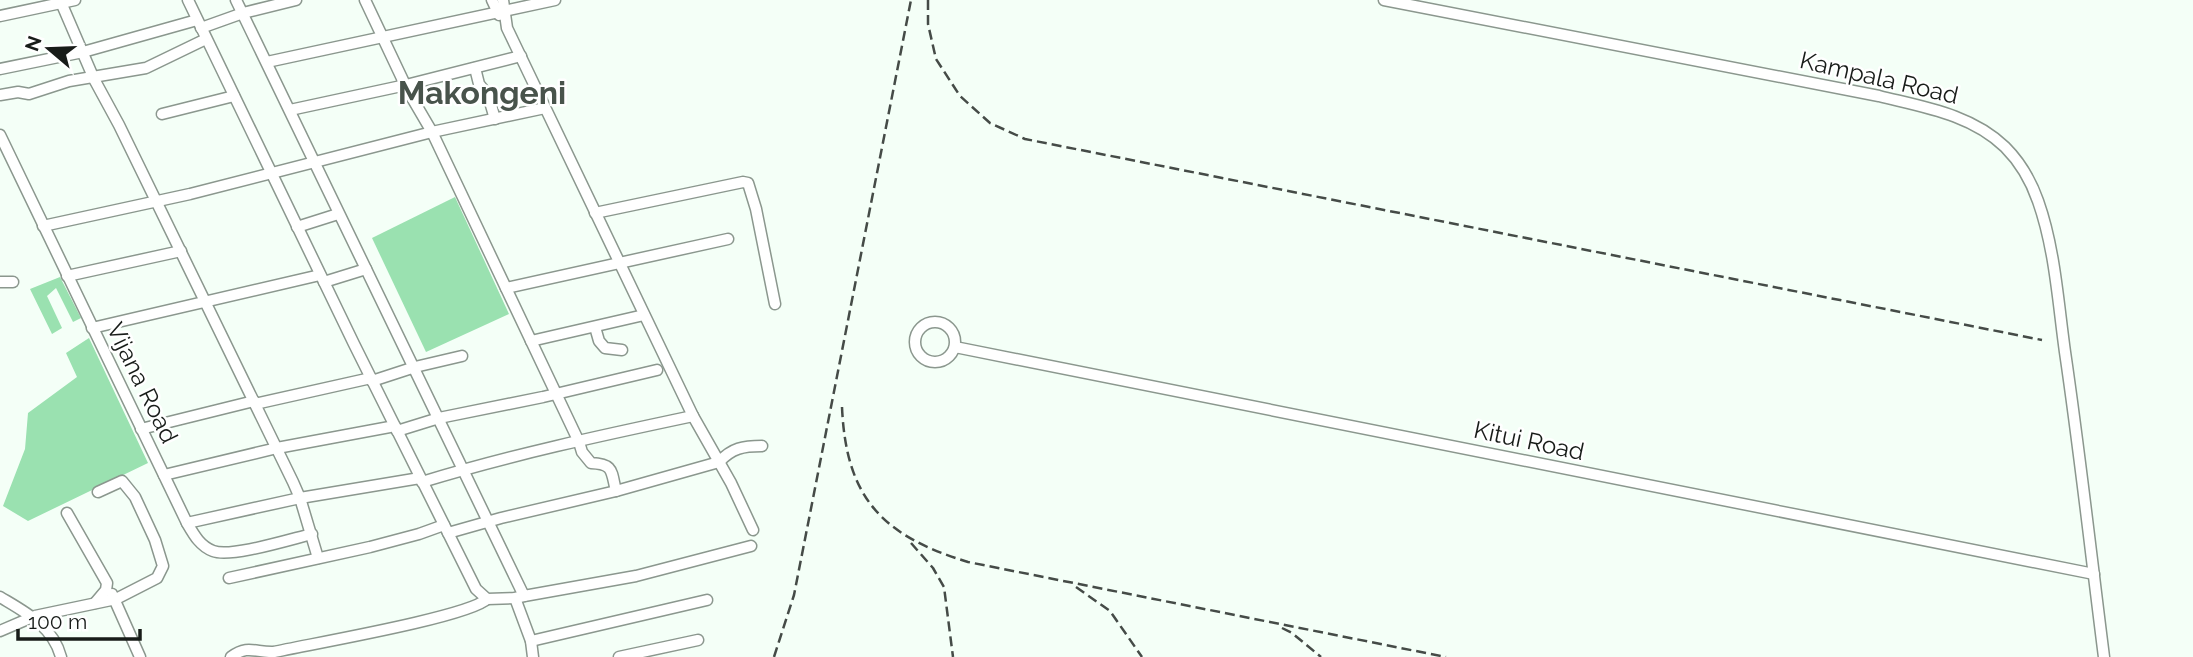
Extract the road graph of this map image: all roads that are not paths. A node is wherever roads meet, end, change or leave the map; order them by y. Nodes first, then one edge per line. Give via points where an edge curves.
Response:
1 (75, 0) edge
2 (188, 0) edge
3 (236, 0) edge
4 (296, 0) edge
5 (365, 0) edge
6 (492, 0) edge
7 (555, 0) edge
8 (1384, 0) edge
9 (60, 1) edge
10 (502, 7) edge
11 (243, 13) junction
12 (0, 16) edge
13 (199, 24) junction
14 (383, 36) junction
15 (206, 39) junction
16 (83, 52) junction
17 (520, 56) junction
18 (267, 62) junction
19 (475, 68) junction
20 (0, 69) edge
21 (94, 79) junction
22 (405, 85) junction
23 (0, 95) edge
24 (234, 96) junction
25 (545, 108) junction
26 (290, 110) junction
27 (162, 114) dead end
28 (495, 119) junction
29 (432, 132) junction
30 (0, 135) edge
31 (314, 163) junction
32 (272, 175) junction
33 (157, 202) junction
34 (594, 213) junction
35 (338, 214) junction
36 (43, 226) junction
37 (297, 227) junction
38 (728, 239) dead end
39 (181, 251) junction
40 (619, 263) junction
41 (366, 269) junction
42 (67, 276) junction
43 (322, 278) junction
44 (0, 282) edge
45 (13, 282) dead end
46 (506, 288) junction
47 (206, 302) junction
48 (775, 304) dead end
49 (644, 315) junction
50 (595, 327) junction
51 (92, 328) junction
52 (531, 341) junction
53 (955, 347) junction
54 (622, 350) dead end
55 (462, 356) dead end
56 (415, 367) junction
57 (657, 370) dead end
58 (372, 380) junction
59 (555, 393) junction
60 (254, 402) junction
61 (693, 416) junction
62 (439, 418) junction
63 (141, 429) junction
64 (396, 429) junction
65 (579, 442) junction
66 (762, 446) dead end
67 (277, 448) junction
68 (719, 462) junction
69 (463, 470) junction
70 (164, 475) junction
71 (421, 480) junction
72 (617, 491) junction
73 (98, 492) dead end
74 (300, 498) junction
75 (67, 513) dead end
76 (488, 522) junction
77 (187, 523) junction
78 (446, 529) junction
79 (753, 530) dead end
80 (312, 534) junction
81 (751, 546) dead end
82 (318, 558) junction
83 (2094, 574) junction
84 (229, 578) dead end
85 (108, 587) junction
86 (0, 597) edge
87 (519, 597) junction
88 (487, 598) junction
89 (116, 599) junction
90 (707, 600) dead end
91 (94, 603) junction
92 (34, 616) junction
93 (0, 631) edge
94 (698, 640) dead end
95 (531, 641) junction
96 (61, 657) edge
97 (140, 657) edge
98 (231, 657) edge
99 (533, 657) edge
100 (619, 657) edge
101 (2104, 657) edge

1 - 9 street
2 - 13 street
3 - 11 street
4 - 11 street
5 - 14 street
6 - 10 street
7 - 10 street
8 - 83 street, Kampala Road via 1879,96 1957,116 1991,136 2014,158 2032,186 2052,256
9 - 12 street
9 - 16 street
10 - 14 street
10 - 17 street
11 - 13 street
11 - 18 street
13 - 15 street
13 - 16 street
14 - 18 street
14 - 22 street
15 - 21 street via 154,66
15 - 24 street
16 - 20 street
16 - 21 street
17 - 19 street
17 - 25 street
18 - 26 street
19 - 22 street
19 - 28 street
21 - 23 street via 69,81 29,94
21 - 33 street
22 - 26 street
22 - 29 street
24 - 27 street
24 - 32 street
25 - 28 street
25 - 34 street
26 - 31 street
28 - 29 street
29 - 31 street
29 - 46 street
30 - 36 street, Vijana Road
31 - 32 street
31 - 35 street
32 - 33 street
32 - 37 street
33 - 36 street
33 - 39 street
34 - 40 street
34 - 48 street via 748,183
35 - 37 street
35 - 41 street
36 - 42 street, Vijana Road
37 - 43 street
38 - 40 street
39 - 42 street
39 - 47 street
40 - 46 street
40 - 49 street
41 - 43 street
41 - 56 street
42 - 51 street, Vijana Road
43 - 47 street
43 - 58 street
44 - 45 street
46 - 52 street
47 - 51 street
47 - 60 street
49 - 50 street
49 - 61 street
50 - 52 street
50 - 54 street via 605,348
51 - 63 street, Vijana Road
52 - 59 street
53 - 53 street via 953,334 941,323 926,324 915,338 919,355 930,362 948,358
53 - 83 street, Kitui Road
55 - 56 street
56 - 58 street
56 - 62 street
57 - 59 street
58 - 60 street
58 - 64 street
59 - 62 street
59 - 65 street
60 - 63 street
60 - 67 street
61 - 65 street
61 - 68 street
62 - 64 street
62 - 69 street
63 - 70 street, Vijana Road
64 - 67 street
64 - 71 street
65 - 69 street
65 - 72 street via 587,461 611,468
66 - 68 street via 744,446
67 - 70 street
67 - 74 street
68 - 72 street
68 - 79 street
69 - 71 street
69 - 76 street
70 - 77 street, Vijana Road
71 - 74 street
71 - 78 street
72 - 76 street
73 - 89 street via 124,482 155,540 163,566 158,578
74 - 77 street
74 - 80 street
75 - 85 street
76 - 78 street
76 - 87 street
77 - 80 street, Vijana Road via 206,547 221,553
78 - 82 street
78 - 88 street via 477,589
80 - 82 street
81 - 87 street via 635,576
82 - 84 street
83 - 101 street, Kampala Road
85 - 89 street
85 - 91 street
86 - 92 street
87 - 88 street
87 - 95 street
88 - 98 street via 477,606 422,620 274,652 249,649
89 - 91 street
89 - 97 street
90 - 95 street
91 - 92 street
92 - 93 street
92 - 96 street
94 - 100 street
95 - 99 street

